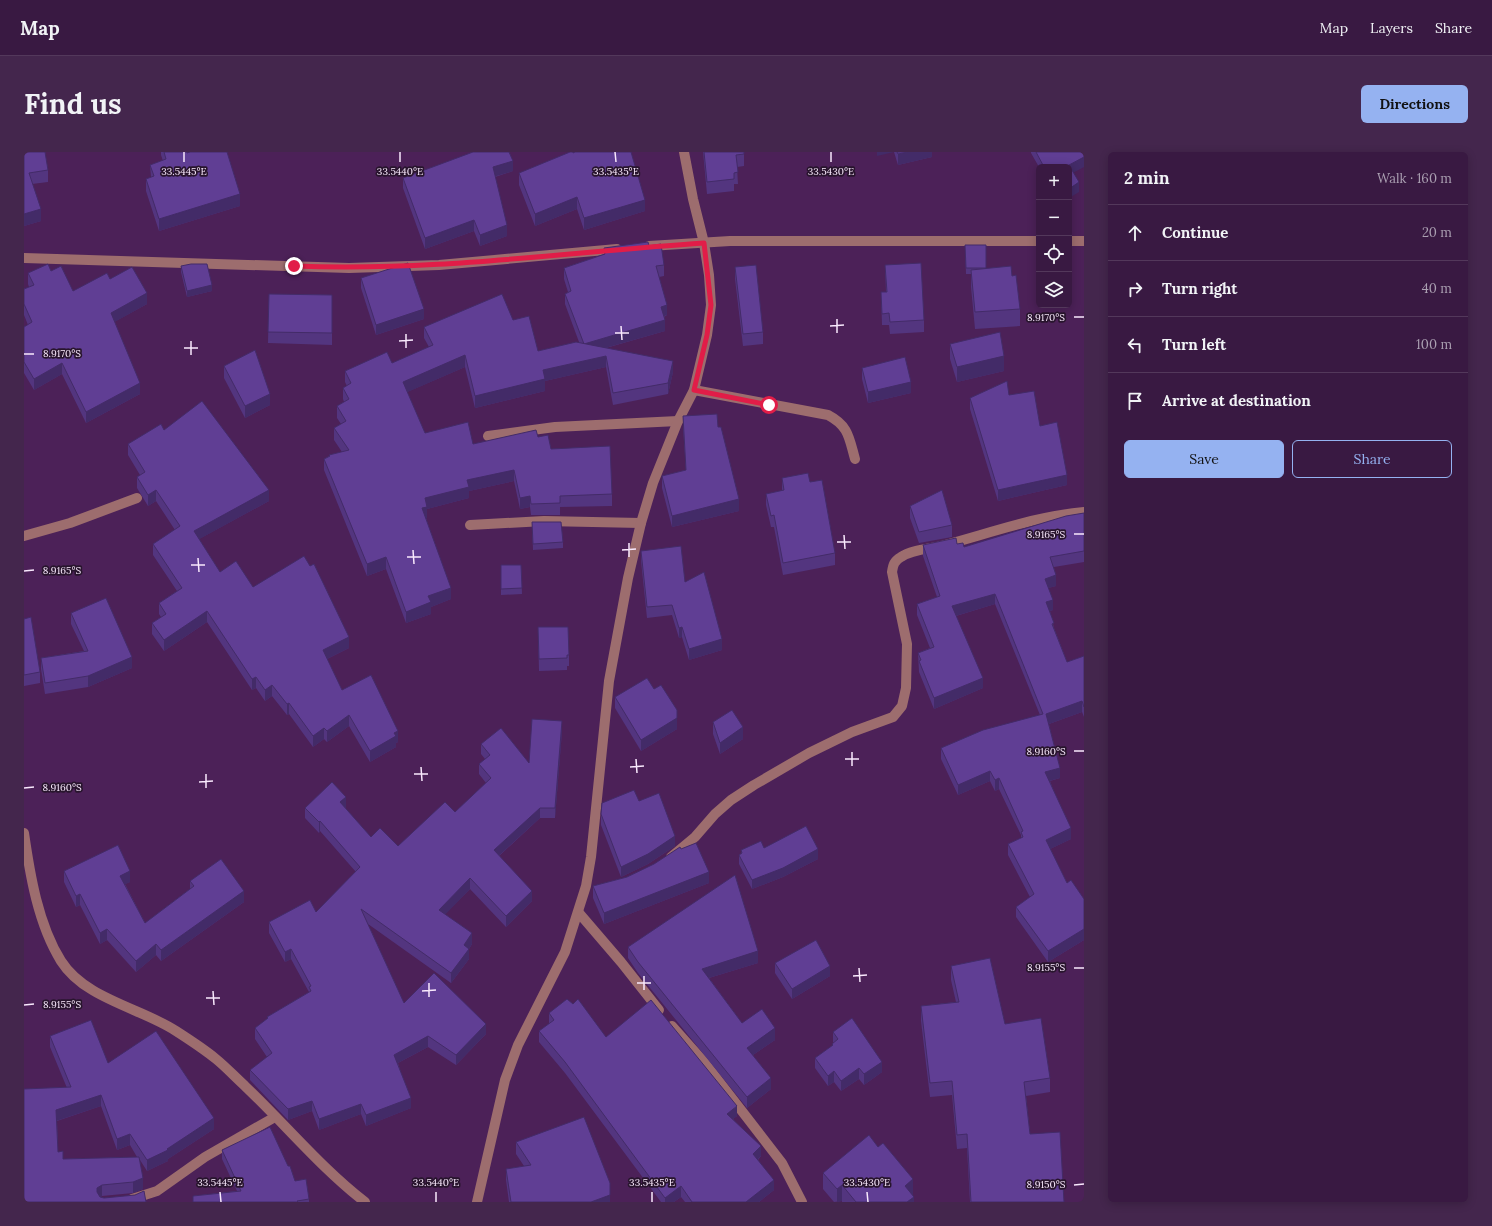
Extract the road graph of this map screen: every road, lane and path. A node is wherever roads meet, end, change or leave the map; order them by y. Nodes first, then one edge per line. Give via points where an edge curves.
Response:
1 (684, 152) edge
2 (1036, 241) edge
3 (1072, 241) edge
4 (1084, 241) edge
5 (704, 243) junction
6 (642, 247) edge
7 (626, 248) edge
8 (24, 258) edge
9 (694, 390) junction
10 (678, 421) junction
11 (488, 436) dead end
12 (855, 459) dead end
13 (137, 498) dead end
14 (1084, 512) edge
15 (641, 523) junction
16 (470, 525) dead end
17 (24, 536) edge
18 (24, 833) edge
19 (663, 862) edge
20 (598, 890) edge
21 (585, 893) junction
22 (579, 913) junction
23 (275, 1117) junction
24 (118, 1201) edge
25 (365, 1202) edge
26 (477, 1202) edge
27 (802, 1202) edge

1 - 5 street
2 - 5 street
3 - 4 street
5 - 6 street
5 - 9 street via 711,305
7 - 8 street via 439,265 349,268
9 - 10 street
9 - 12 street via 828,415 840,422 847,431
10 - 11 street via 574,426
10 - 15 street via 653,483
13 - 17 street via 70,523
14 - 19 street via 1050,517 901,556 894,563 892,572 907,644 906,688 902,706 893,717 852,732 754,785 726,805 695,837
15 - 16 street via 544,522
15 - 21 street via 609,680
18 - 23 street via 36,894 48,933 62,962 82,983 122,1006 174,1030 217,1059
20 - 21 street
21 - 22 street
22 - 26 street via 565,952 521,1039 505,1080
22 - 27 street via 704,1062 782,1163
23 - 24 street via 205,1157 157,1191 134,1199
23 - 25 street

